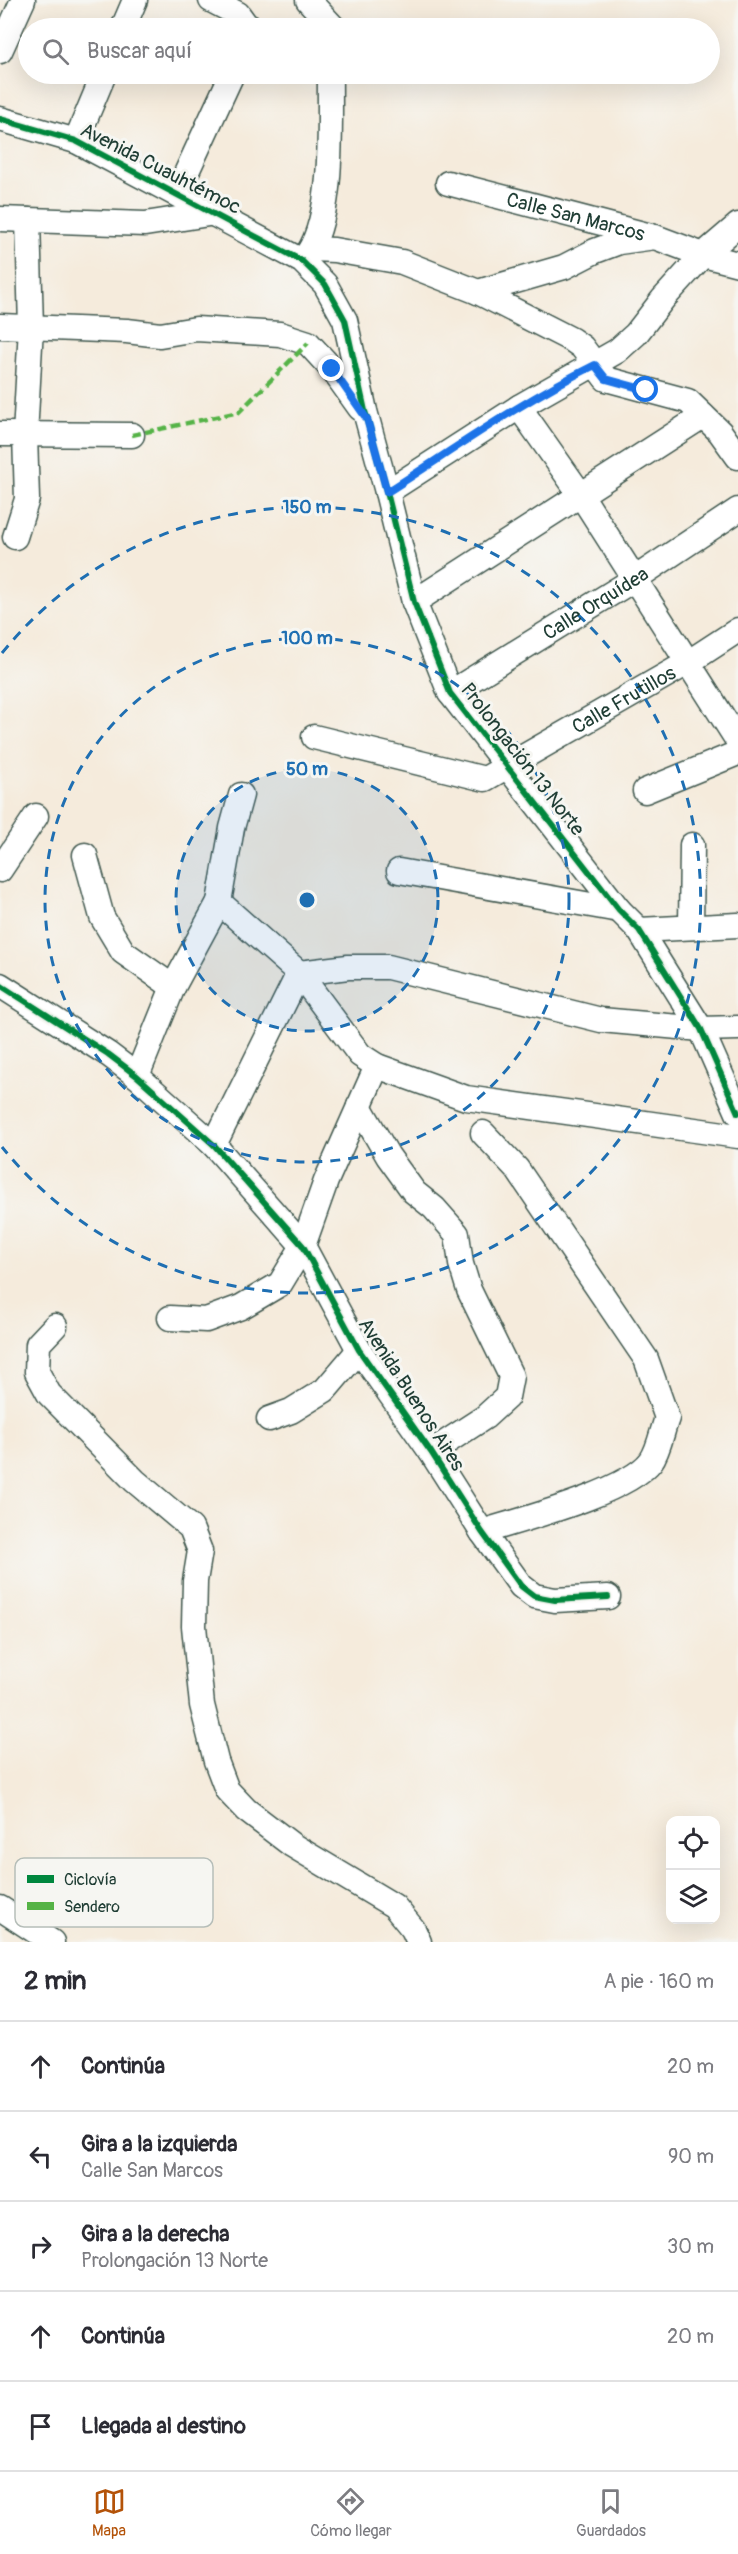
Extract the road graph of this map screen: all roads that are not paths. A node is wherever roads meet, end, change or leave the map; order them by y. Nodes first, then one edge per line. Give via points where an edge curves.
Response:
1 (23, 0) edge
2 (135, 0) edge
3 (211, 0) edge
4 (309, 0) edge
5 (127, 18) edge
6 (241, 18) edge
7 (325, 18) edge
8 (0, 51) edge
9 (100, 84) edge
10 (227, 84) edge
11 (330, 84) edge
12 (0, 119) edge
13 (76, 141) junction
14 (448, 183) dead end
15 (177, 193) junction
16 (215, 213) junction
17 (0, 219) edge
18 (28, 220) junction
19 (738, 225) edge
20 (656, 237) junction
21 (307, 255) junction
22 (703, 255) junction
23 (738, 264) edge
24 (478, 292) junction
25 (0, 326) edge
26 (31, 327) junction
27 (595, 365) junction
28 (519, 407) junction
29 (703, 416) junction
30 (367, 419) junction
31 (0, 434) edge
32 (26, 435) junction
33 (132, 435) dead end
34 (738, 457) edge
35 (387, 492) junction
36 (580, 495) junction
37 (738, 510) edge
38 (15, 537) dead end
39 (633, 580) junction
40 (414, 602) junction
41 (738, 630) edge
42 (689, 662) junction
43 (450, 693) junction
44 (314, 737) dead end
45 (738, 741) edge
46 (738, 753) edge
47 (509, 767) junction
48 (645, 792) dead end
49 (241, 795) dead end
50 (36, 816) dead end
51 (692, 845) dead end
52 (85, 855) dead end
53 (0, 870) edge
54 (399, 871) dead end
55 (219, 902) junction
56 (620, 910) junction
57 (738, 925) edge
58 (691, 927) junction
59 (639, 930) junction
60 (299, 973) junction
61 (0, 986) edge
62 (173, 987) junction
63 (738, 1028) edge
64 (701, 1029) junction
65 (377, 1066) junction
66 (137, 1076) junction
67 (359, 1106) junction
68 (738, 1111) edge
69 (483, 1133) dead end
70 (738, 1136) edge
71 (214, 1145) junction
72 (303, 1246) junction
73 (170, 1318) dead end
74 (55, 1326) dead end
75 (359, 1350) junction
76 (269, 1419) dead end
77 (431, 1452) junction
78 (482, 1532) junction
79 (608, 1597) dead end
80 (0, 1908) edge
81 (15, 1918) edge
82 (29, 1927) edge
83 (52, 1942) edge
84 (419, 1942) edge

1 - 8 street
2 - 5 street
3 - 6 street
4 - 7 street
9 - 13 street
10 - 15 street
11 - 21 street via 327,197
12 - 13 street, Avenida Cuauhtémoc
13 - 15 street, Avenida Cuauhtémoc
14 - 20 street, Calle San Marcos
15 - 16 street, Avenida Cuauhtémoc
16 - 18 street via 145,224
16 - 21 street, Avenida Cuauhtémoc
17 - 18 street
18 - 26 street
19 - 22 street
20 - 22 street, Calle San Marcos
20 - 24 street via 619,242 564,267
21 - 24 street via 334,250 402,262
21 - 30 street, Prolongación 13 Norte via 345,320
22 - 23 street, Calle San Marcos
22 - 27 street via 636,334
24 - 27 street via 572,340
25 - 26 street
26 - 30 street via 160,335 196,329 279,334 308,343 332,369
26 - 32 street
27 - 28 street
27 - 29 street via 606,379 688,401
28 - 35 street
28 - 36 street
29 - 34 street
29 - 36 street
30 - 35 street, Prolongación 13 Norte
31 - 32 street
32 - 33 street
32 - 38 street via 27,499
35 - 40 street, Prolongación 13 Norte
36 - 39 street
36 - 40 street
37 - 39 street, Calle Orquídea
39 - 42 street
39 - 43 street, Calle Orquídea
40 - 43 street, Prolongación 13 Norte
41 - 42 street, Calle Frutillos
42 - 45 street
42 - 47 street, Calle Frutillos
43 - 47 street, Prolongación 13 Norte
44 - 47 street, Calle Frutillos via 485,779
46 - 48 street
47 - 56 street, Prolongación 13 Norte
49 - 55 street
50 - 53 street
51 - 58 street
52 - 62 street via 102,918 123,951
54 - 56 street
55 - 60 street
55 - 62 street
56 - 59 street, Prolongación 13 Norte
57 - 58 street
58 - 59 street
59 - 64 street, Prolongación 13 Norte
60 - 64 street via 388,967 601,1020
60 - 65 street via 360,1055
60 - 71 street
61 - 66 street, Avenida Buenos Aires
62 - 66 street
63 - 64 street
64 - 68 street, Prolongación 13 Norte
65 - 67 street
65 - 70 street via 466,1098
66 - 71 street, Avenida Buenos Aires
67 - 72 street
67 - 77 street via 414,1192 457,1234 469,1290 511,1376 507,1397 485,1417
69 - 78 street via 517,1169 646,1359 667,1418 651,1461 634,1475 588,1498
71 - 72 street, Avenida Buenos Aires
72 - 73 street via 280,1284 241,1307 206,1320
72 - 75 street, Avenida Buenos Aires
74 - 84 street via 38,1344 37,1372 49,1395 135,1481 191,1528 200,1551 194,1626 201,1705 226,1790 291,1845 394,1906
75 - 76 street via 325,1390 291,1411
75 - 77 street, Avenida Buenos Aires
77 - 78 street, Avenida Buenos Aires
78 - 79 street, Avenida Buenos Aires via 521,1586 534,1596 555,1600
80 - 81 street
82 - 83 street

